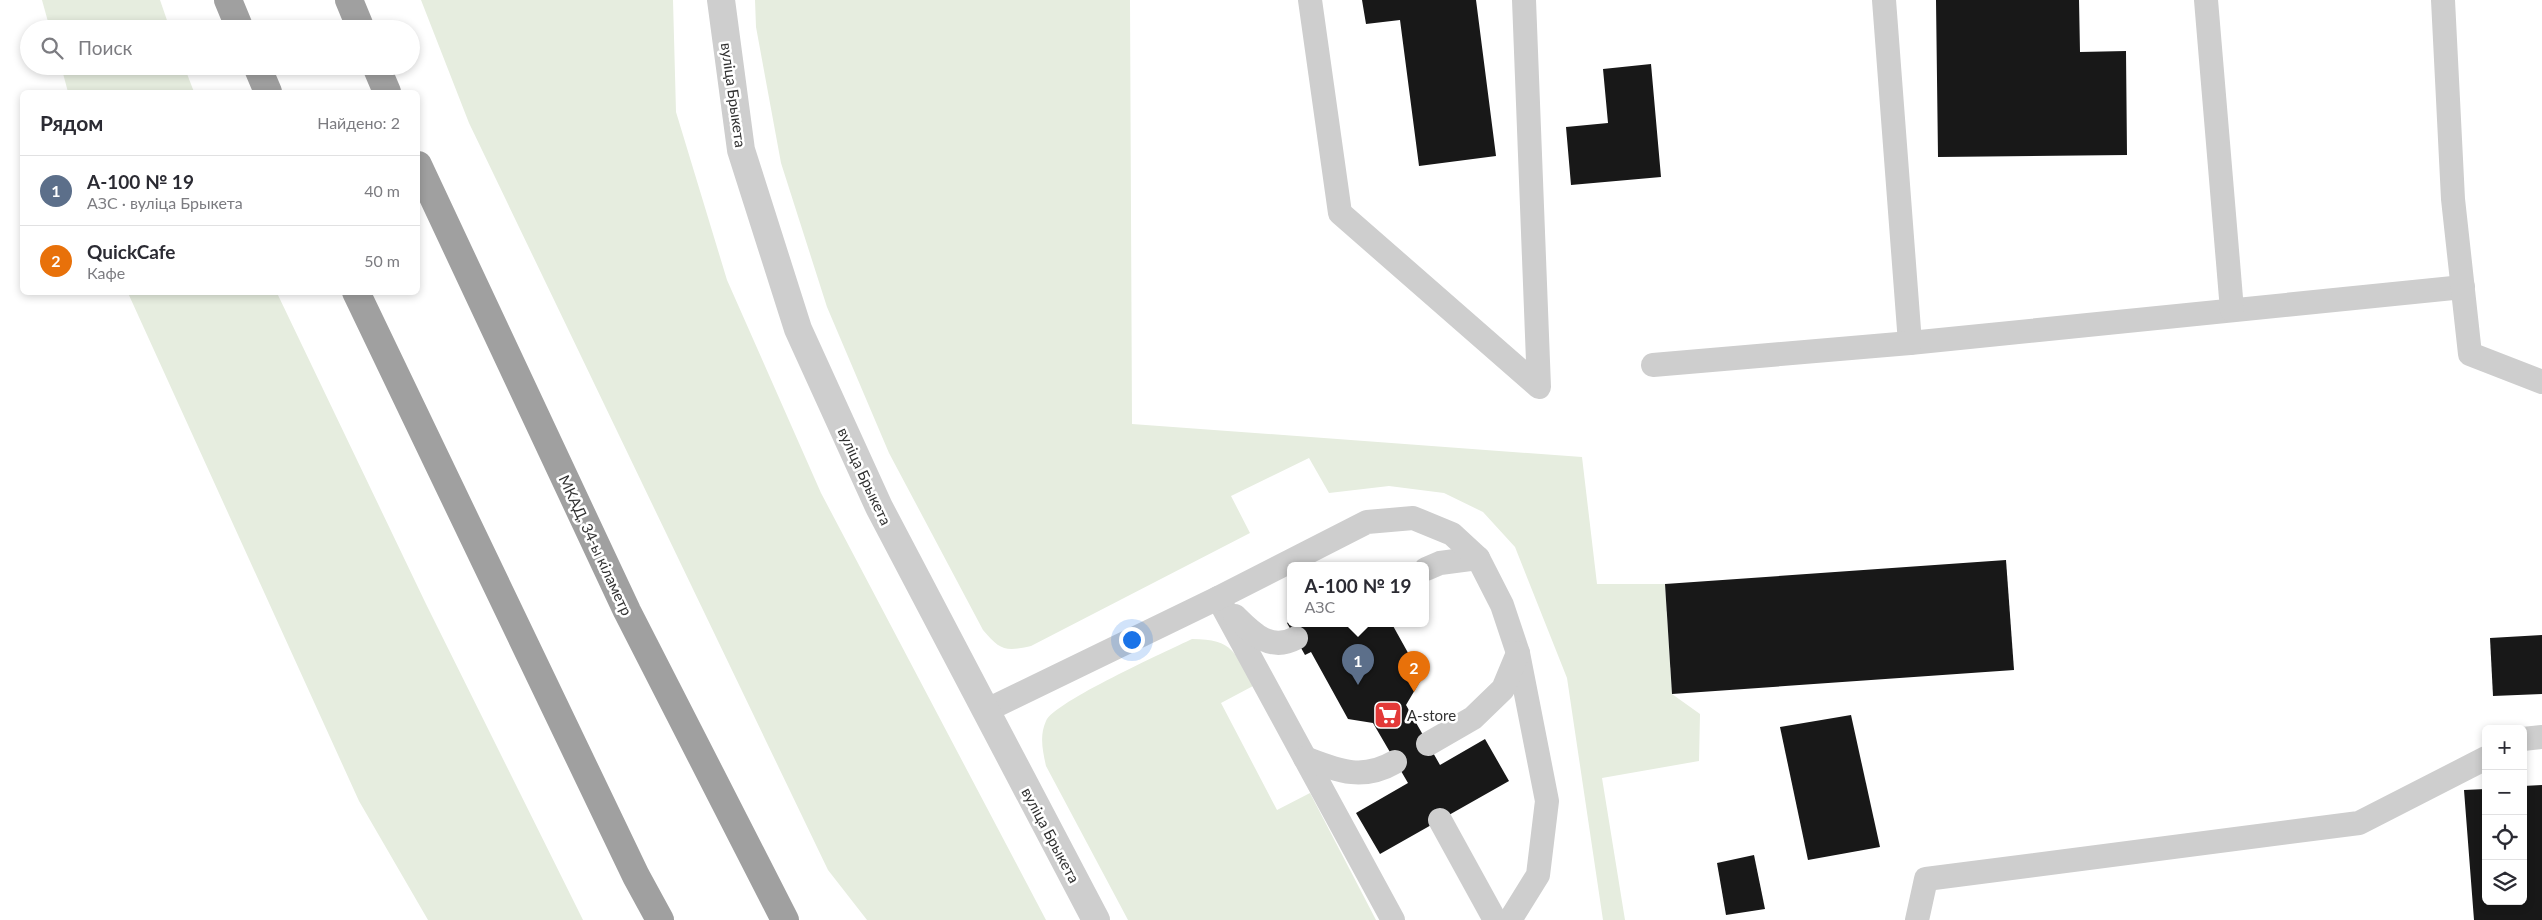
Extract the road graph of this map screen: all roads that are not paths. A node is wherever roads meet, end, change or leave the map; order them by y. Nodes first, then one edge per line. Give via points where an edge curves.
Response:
1 (228, 0) edge
2 (349, 0) edge
3 (721, 0) edge
4 (1310, 0) edge
5 (1524, 0) edge
6 (1884, 0) edge
7 (2206, 0) edge
8 (2443, 0) edge
9 (236, 20) edge
10 (357, 20) edge
11 (261, 75) edge
12 (380, 75) edge
13 (267, 90) edge
14 (386, 90) edge
15 (420, 169) edge
16 (2462, 287) junction
17 (357, 295) edge
18 (2232, 310) junction
19 (1910, 343) junction
20 (1653, 365) dead end
21 (2542, 382) edge
22 (1478, 558) junction
23 (1289, 562) edge
24 (1287, 563) edge
25 (1429, 568) edge
26 (1218, 598) junction
27 (1296, 638) dead end
28 (1518, 653) junction
29 (986, 711) junction
30 (2542, 737) edge
31 (2527, 739) edge
32 (1428, 744) dead end
33 (1306, 758) junction
34 (2482, 760) edge
35 (1395, 762) dead end
36 (1440, 820) dead end
37 (660, 920) edge
38 (785, 920) edge
39 (1096, 920) edge
40 (1394, 920) edge
41 (1496, 920) edge
42 (1510, 920) edge
43 (1917, 920) edge

1 - 9 highway
2 - 10 highway
3 - 29 street, вуліца Брыкета via 741,150 798,329 879,507
4 - 5 lane via 1340,213 1539,387
6 - 19 lane
7 - 18 lane
8 - 16 lane via 2453,199
11 - 13 highway
12 - 14 highway
15 - 38 highway, МКАД, 34-ы кіламетр via 627,611
16 - 18 lane
16 - 21 lane via 2470,354
17 - 37 highway
18 - 19 lane
19 - 20 lane
22 - 23 lane via 1452,534 1413,518 1367,522
22 - 25 lane
22 - 28 lane via 1502,604
24 - 26 lane
26 - 27 lane via 1264,641 1276,644
26 - 29 lane
26 - 33 lane
28 - 32 lane via 1503,689 1473,718
28 - 42 lane via 1547,801 1538,874
29 - 39 street, вуліца Брыкета
30 - 31 lane
33 - 35 lane via 1336,770 1358,774 1379,771
33 - 40 lane
34 - 43 lane via 2360,823 1926,879
36 - 41 lane

